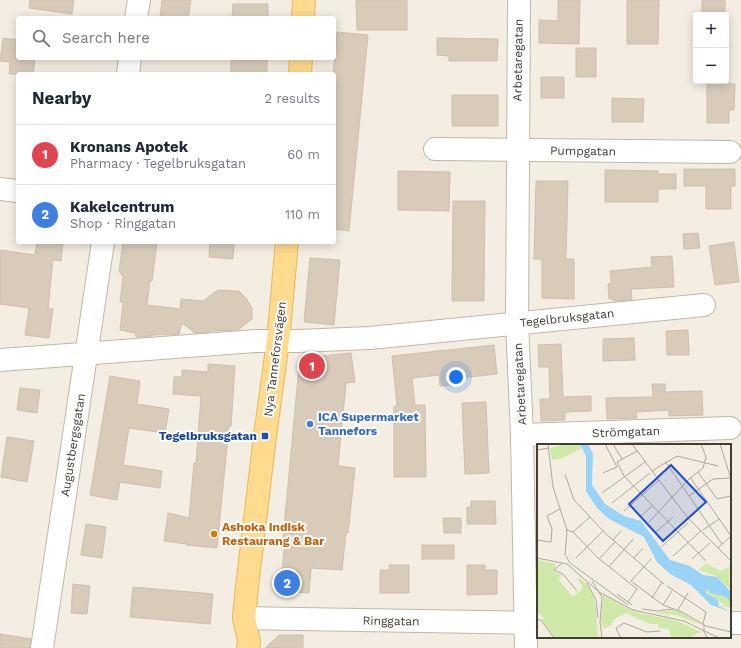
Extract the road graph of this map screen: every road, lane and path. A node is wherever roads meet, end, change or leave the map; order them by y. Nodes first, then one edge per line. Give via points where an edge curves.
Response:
1 (139, 0) edge
2 (304, 0) edge
3 (519, 0) edge
4 (136, 16) edge
5 (303, 16) edge
6 (130, 60) edge
7 (301, 60) edge
8 (128, 72) edge
9 (300, 72) edge
10 (435, 149) dead end
11 (517, 150) junction
12 (730, 152) dead end
13 (0, 188) edge
14 (16, 191) edge
15 (104, 244) edge
16 (287, 244) edge
17 (704, 305) dead end
18 (517, 323) junction
19 (278, 341) junction
20 (87, 354) junction
21 (0, 360) edge
22 (730, 428) dead end
23 (522, 435) junction
24 (244, 618) junction
25 (531, 623) edge
26 (42, 648) edge
27 (233, 648) edge
28 (248, 648) edge
29 (526, 648) edge

1 - 4 street
2 - 5 main road
3 - 11 street, Arbetaregatan
6 - 8 street
7 - 9 main road
10 - 11 street, Pumpgatan
11 - 12 street, Pumpgatan
11 - 18 street, Arbetaregatan
13 - 14 street
15 - 20 street, Augustbergsgatan
16 - 19 main road, Nya Tanneforsvägen
17 - 18 street, Tegelbruksgatan
18 - 19 street, Tegelbruksgatan via 370,338
18 - 23 street, Arbetaregatan
19 - 20 street, Tegelbruksgatan via 173,346
19 - 24 main road, Nya Tanneforsvägen
20 - 21 street, Tegelbruksgatan
20 - 26 street, Augustbergsgatan
22 - 23 street, Strömgatan
23 - 25 street, Arbetaregatan
24 - 25 street, Ringgatan
24 - 27 main road, Nya Tanneforsvägen via 234,639
24 - 28 main road, Nya Tanneforsvägen
25 - 29 street, Arbetaregatan

